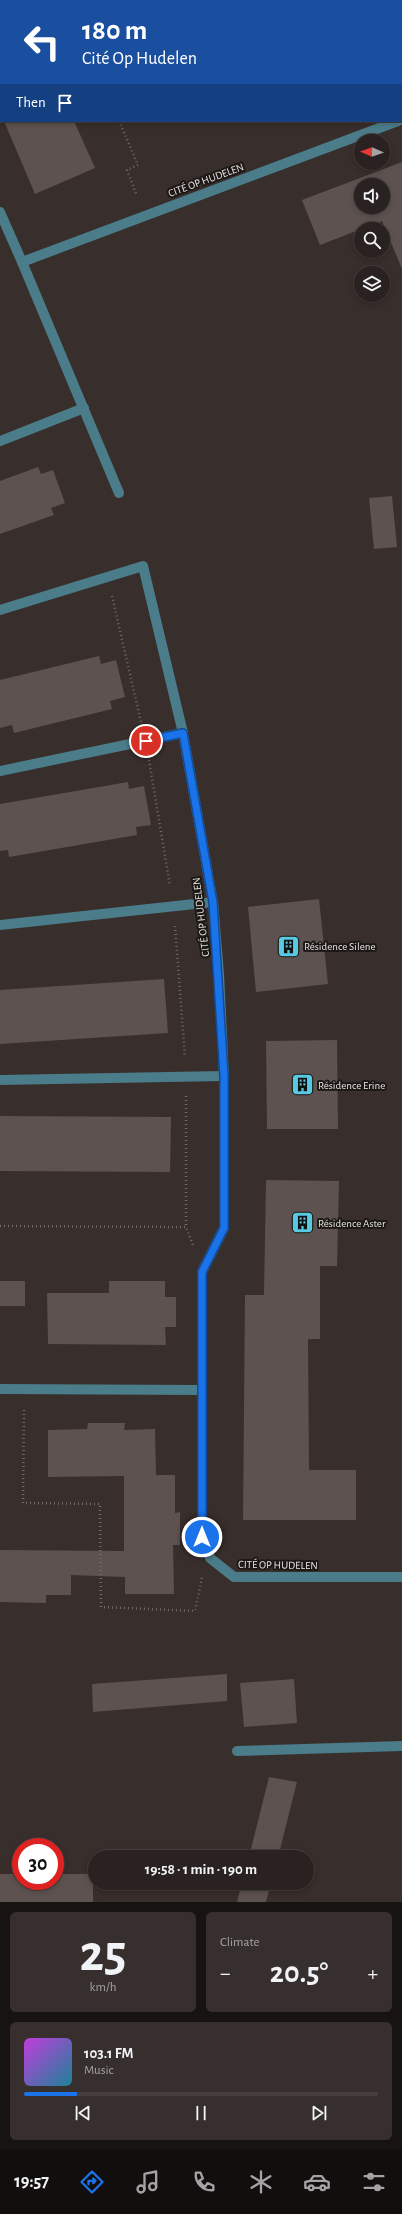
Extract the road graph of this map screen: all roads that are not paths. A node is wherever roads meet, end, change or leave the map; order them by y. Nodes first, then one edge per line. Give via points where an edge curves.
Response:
1 (395, 122) edge
2 (0, 212) edge
3 (22, 262) junction
4 (84, 408) junction
5 (0, 441) edge
6 (119, 493) dead end
7 (0, 610) edge
8 (183, 733) junction
9 (0, 771) edge
10 (213, 902) junction
11 (0, 925) edge
12 (224, 1076) junction
13 (0, 1080) edge
14 (0, 1389) edge
15 (202, 1390) junction
16 (402, 1577) edge
17 (402, 1746) edge
18 (237, 1751) dead end

1 - 3 street, CITÉ OP HUDELEN
2 - 3 street
3 - 4 street
4 - 5 street
4 - 6 street
7 - 8 street, CITÉ OP HUDELEN via 143,566
8 - 9 street
8 - 10 street, CITÉ OP HUDELEN
10 - 11 street
10 - 12 street, CITÉ OP HUDELEN
12 - 13 street
12 - 15 street, CITÉ OP HUDELEN via 224,1228 202,1272
14 - 15 street
15 - 16 street, CITÉ OP HUDELEN via 202,1537 210,1558 234,1577
17 - 18 street

